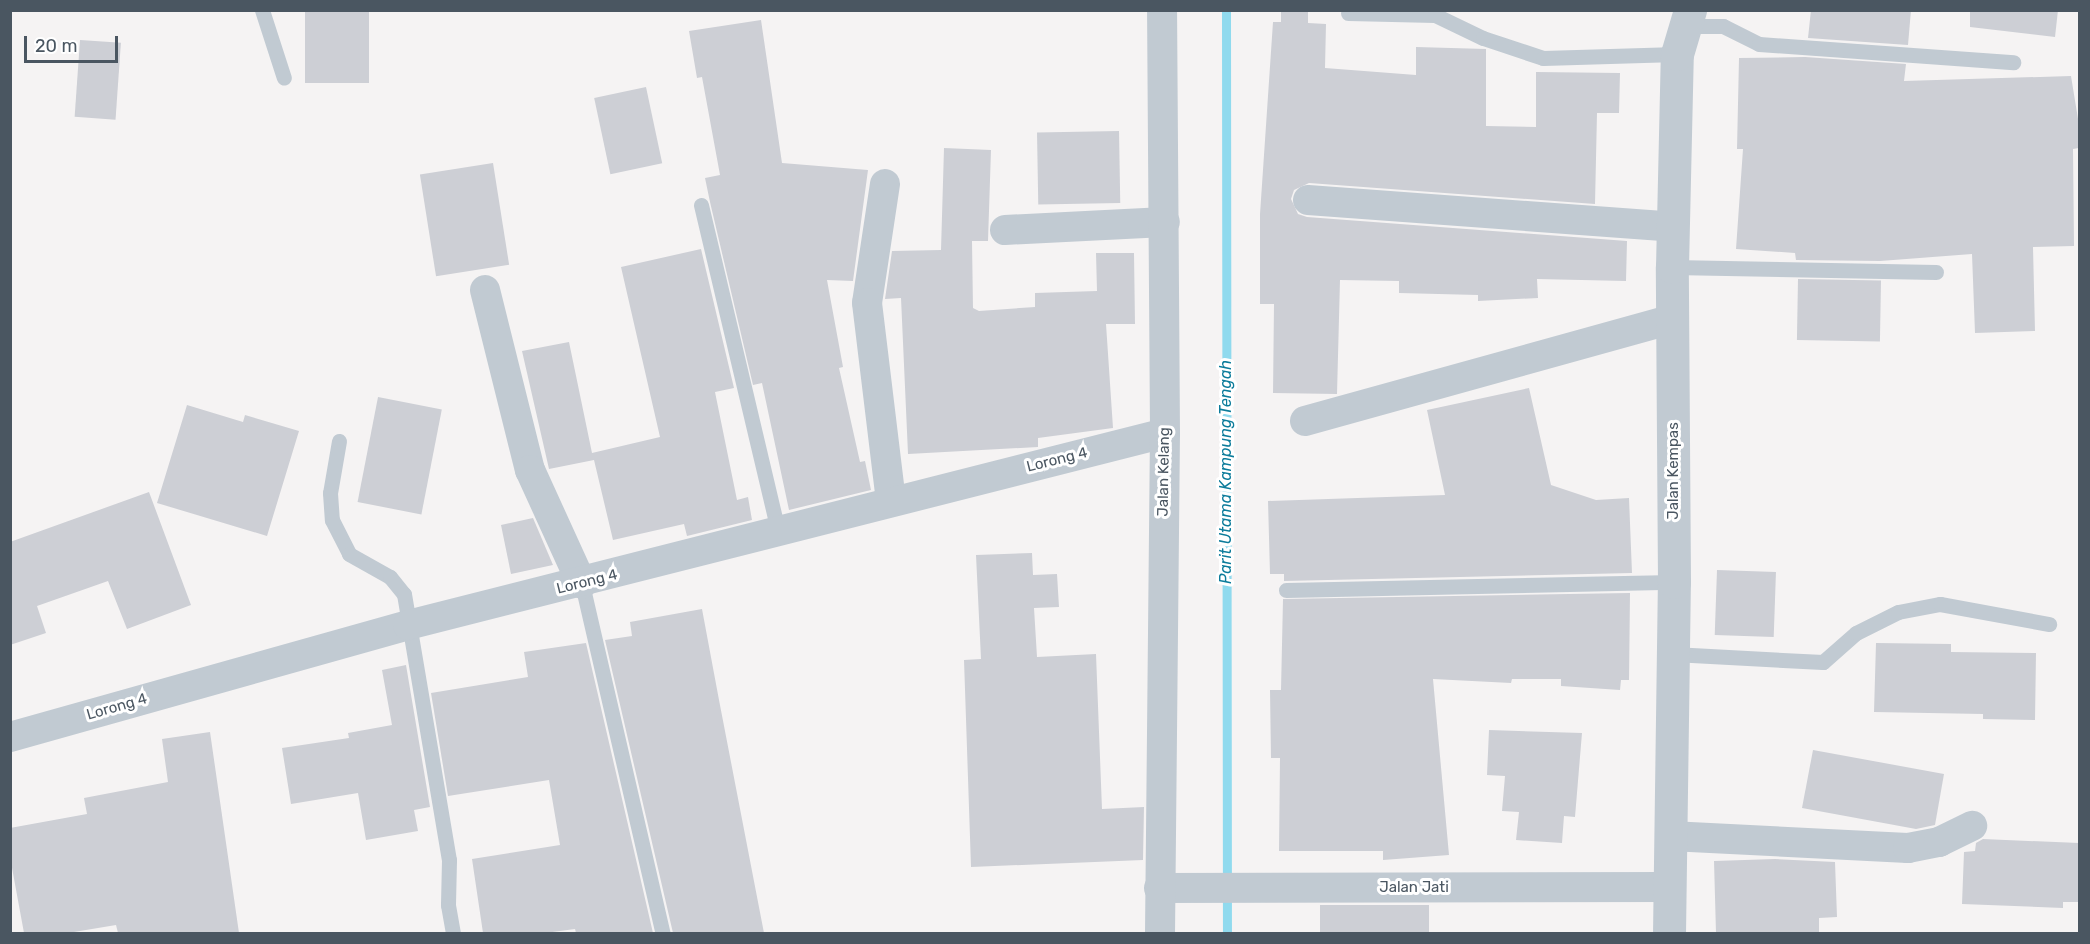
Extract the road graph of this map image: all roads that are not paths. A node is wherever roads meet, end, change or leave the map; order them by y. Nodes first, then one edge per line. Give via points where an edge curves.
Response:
1 (262, 10) edge
2 (1162, 10) edge
3 (1348, 13) dead end
4 (1684, 30) edge
5 (2013, 62) dead end
6 (284, 78) dead end
7 (885, 184) dead end
8 (1308, 200) dead end
9 (702, 206) dead end
10 (1165, 222) junction
11 (1673, 227) junction
12 (1005, 230) dead end
13 (1672, 267) junction
14 (1936, 272) dead end
15 (484, 290) dead end
16 (1672, 319) junction
17 (1305, 421) dead end
18 (1165, 433) junction
19 (339, 441) dead end
20 (891, 502) junction
21 (778, 531) junction
22 (1674, 582) junction
23 (582, 584) junction
24 (1286, 590) dead end
25 (2049, 624) dead end
26 (408, 626) junction
27 (1673, 654) junction
28 (10, 736) edge
29 (1972, 826) dead end
30 (1670, 836) junction
31 (1670, 887) junction
32 (1159, 888) junction
33 (453, 933) edge
34 (663, 933) edge
35 (1160, 933) edge
36 (1669, 933) edge

1 - 6 lane
2 - 10 street, Jalan Kelang
3 - 4 lane via 1435,15 1483,38 1543,58
4 - 5 lane via 1723,26 1759,44
4 - 11 street, Jalan Kempas
7 - 20 street via 867,303
8 - 11 street
9 - 21 lane
10 - 12 street
10 - 18 street, Jalan Kelang
11 - 13 street, Jalan Kempas
13 - 14 lane
13 - 16 street, Jalan Kempas
15 - 23 street via 530,470
16 - 17 street
16 - 22 street, Jalan Kempas
18 - 20 street, Lorong 4
18 - 32 street, Jalan Kelang
19 - 26 lane via 330,493 332,520 349,554 390,577 404,594
20 - 21 street, Lorong 4
21 - 23 street, Lorong 4
22 - 24 lane
22 - 27 street, Jalan Kempas
23 - 26 street, Lorong 4
23 - 34 lane
25 - 27 lane via 1940,604 1898,612 1856,633 1823,662
26 - 28 street, Lorong 4
26 - 33 lane via 449,860 448,905
27 - 30 street, Jalan Kempas
29 - 30 street via 1939,842 1908,848
30 - 31 street, Jalan Kempas
31 - 32 street, Jalan Jati
31 - 36 street, Jalan Kempas
32 - 35 street, Jalan Kelang

